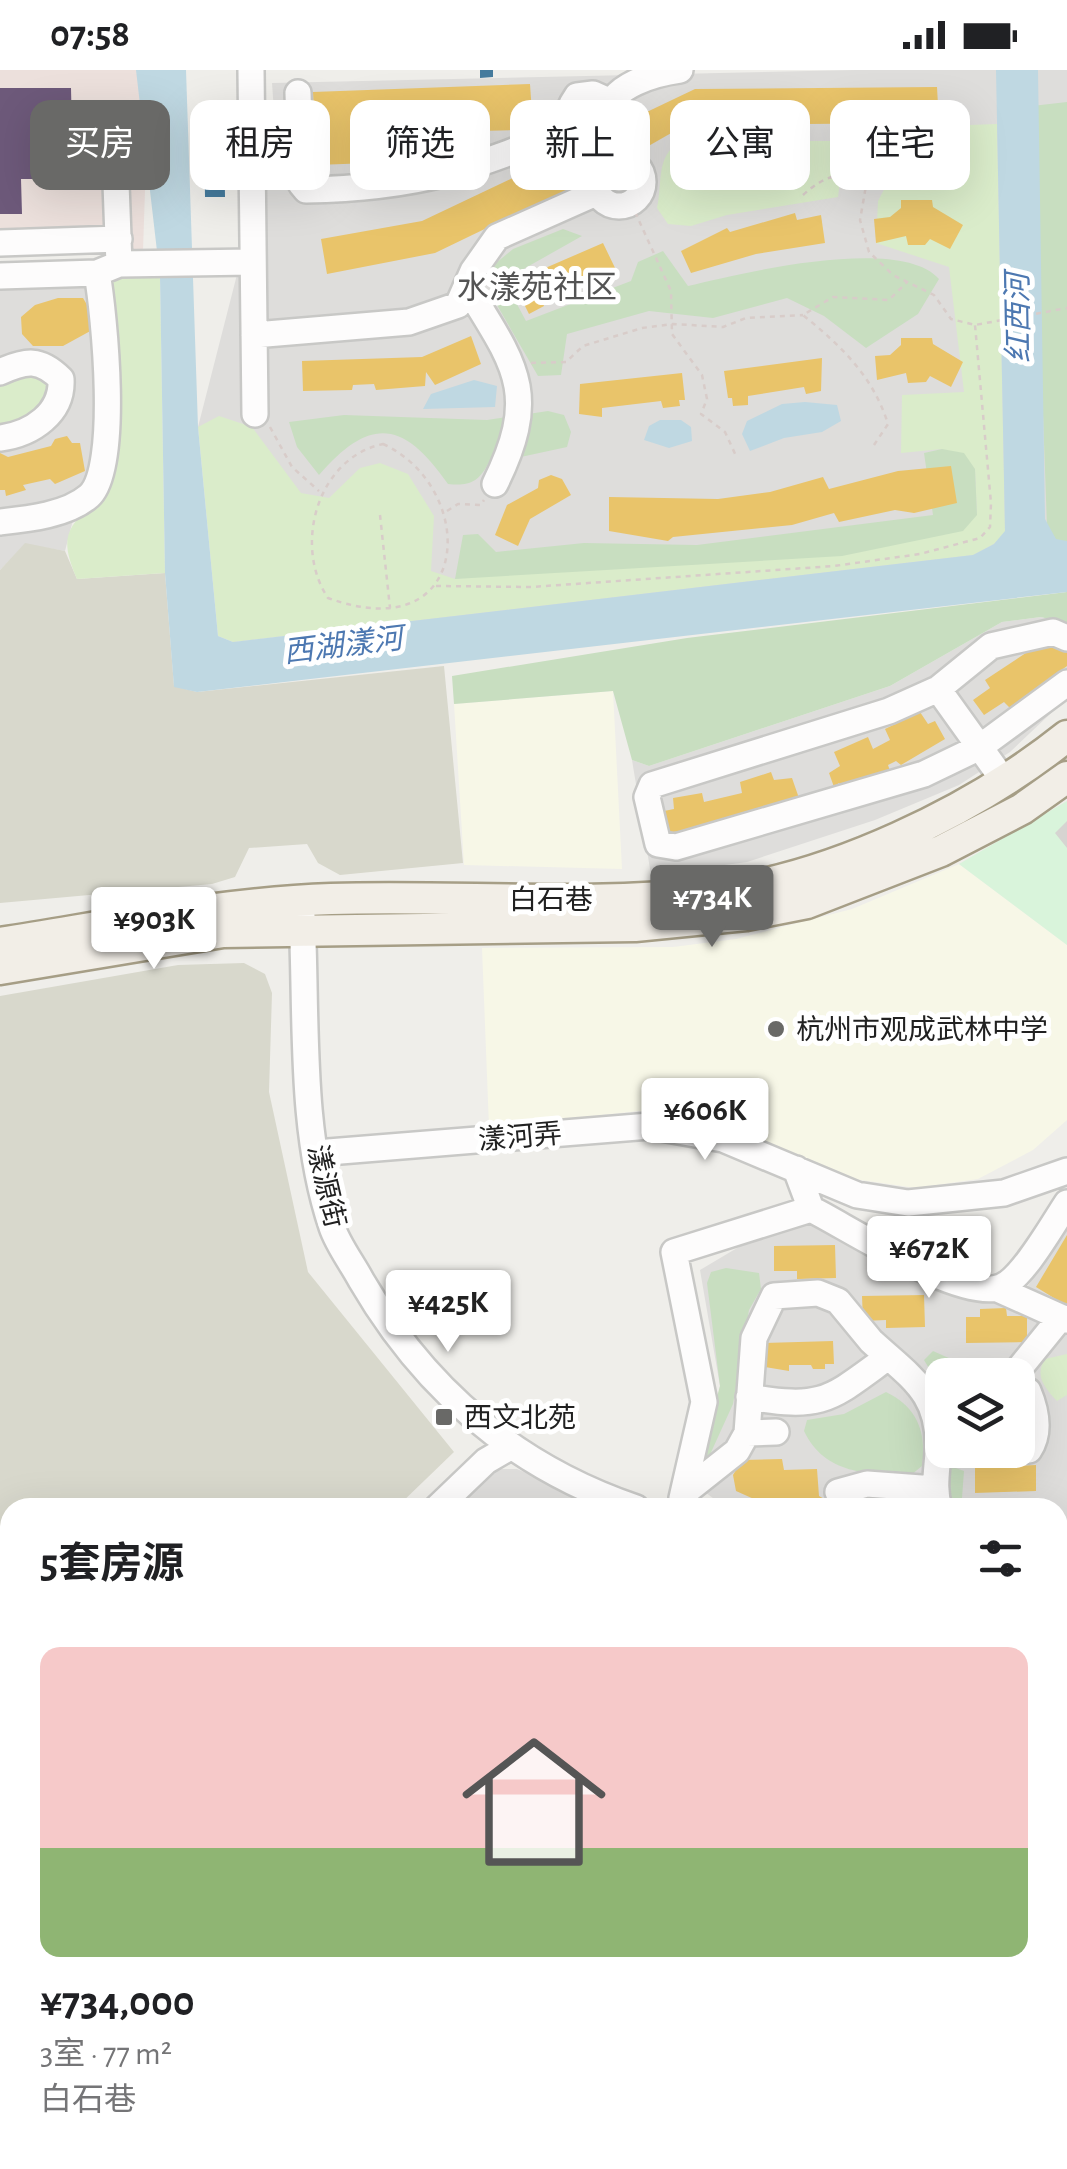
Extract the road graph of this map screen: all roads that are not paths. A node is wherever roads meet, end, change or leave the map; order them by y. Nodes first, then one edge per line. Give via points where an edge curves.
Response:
1 (250, 70) edge
2 (680, 70) edge
3 (298, 93) dead end
4 (621, 100) edge
5 (510, 152) edge
6 (113, 190) edge
7 (582, 190) edge
8 (605, 190) edge
9 (641, 190) edge
10 (0, 243) edge
11 (112, 258) junction
12 (253, 262) junction
13 (0, 276) edge
14 (467, 287) junction
15 (254, 334) junction
16 (0, 372) edge
17 (106, 388) junction
18 (62, 394) junction
19 (255, 414) road end
20 (0, 438) edge
21 (495, 484) road end
22 (0, 522) edge
23 (1067, 638) edge
24 (1067, 683) edge
25 (938, 689) junction
26 (1067, 736) edge
27 (980, 747) junction
28 (1067, 777) edge
29 (1004, 781) junction
30 (302, 915) junction
31 (0, 943) edge
32 (0, 969) edge
33 (316, 1153) junction
34 (796, 1168) junction
35 (1067, 1171) edge
36 (1067, 1203) edge
37 (811, 1209) junction
38 (998, 1288) junction
39 (1064, 1319) edge
40 (888, 1357) junction
41 (1029, 1358) edge
42 (925, 1386) edge
43 (749, 1398) junction
44 (1035, 1417) edge
45 (776, 1432) dead end
46 (747, 1434) junction
47 (1035, 1441) edge
48 (510, 1448) junction
49 (938, 1468) edge
50 (838, 1492) dead end
51 (448, 1498) edge
52 (612, 1498) edge
53 (682, 1498) edge
54 (684, 1498) edge
55 (937, 1498) edge

1 - 12 street
2 - 4 street via 644,79
3 - 5 street via 306,190 448,175
6 - 11 street
7 - 14 street via 497,236
8 - 9 street via 616,206
10 - 11 street
11 - 12 street
11 - 13 street
11 - 17 street
12 - 15 street
14 - 15 street via 458,305 410,322
14 - 21 street via 519,384 514,438
15 - 19 street
16 - 18 street via 25,360 46,364 61,379
17 - 18 street
17 - 22 street via 104,460 93,493 76,505
18 - 20 street via 54,412
23 - 25 street via 1053,632 991,646
24 - 27 street
25 - 27 street
25 - 27 street via 652,784 647,797 658,844 676,847 869,793
26 - 29 main road, 白石巷
27 - 29 street
28 - 30 main road, 白石巷 via 1022,810 941,851 807,903 762,912 635,926
29 - 30 main road, 白石巷 via 862,851 784,879 713,893
30 - 31 main road, 白石巷
30 - 32 main road, 白石巷
30 - 33 street, 漾源街
33 - 34 street, 漾河弄 via 650,1126 724,1139
33 - 48 street, 漾源街 via 332,1228 393,1330 458,1407
34 - 35 street, 漾河弄 via 856,1195 908,1203 1004,1193
34 - 37 street
36 - 38 street via 1015,1278
37 - 38 street via 957,1285
37 - 53 street via 674,1252 704,1402
38 - 39 street
39 - 41 street
40 - 42 street
40 - 43 street via 830,1399
40 - 43 street via 838,1301 818,1292 774,1296 754,1338
43 - 46 street
44 - 47 street
45 - 46 street
46 - 54 street
48 - 51 street
48 - 52 street, 漾源街
49 - 55 street
50 - 55 street via 867,1484

